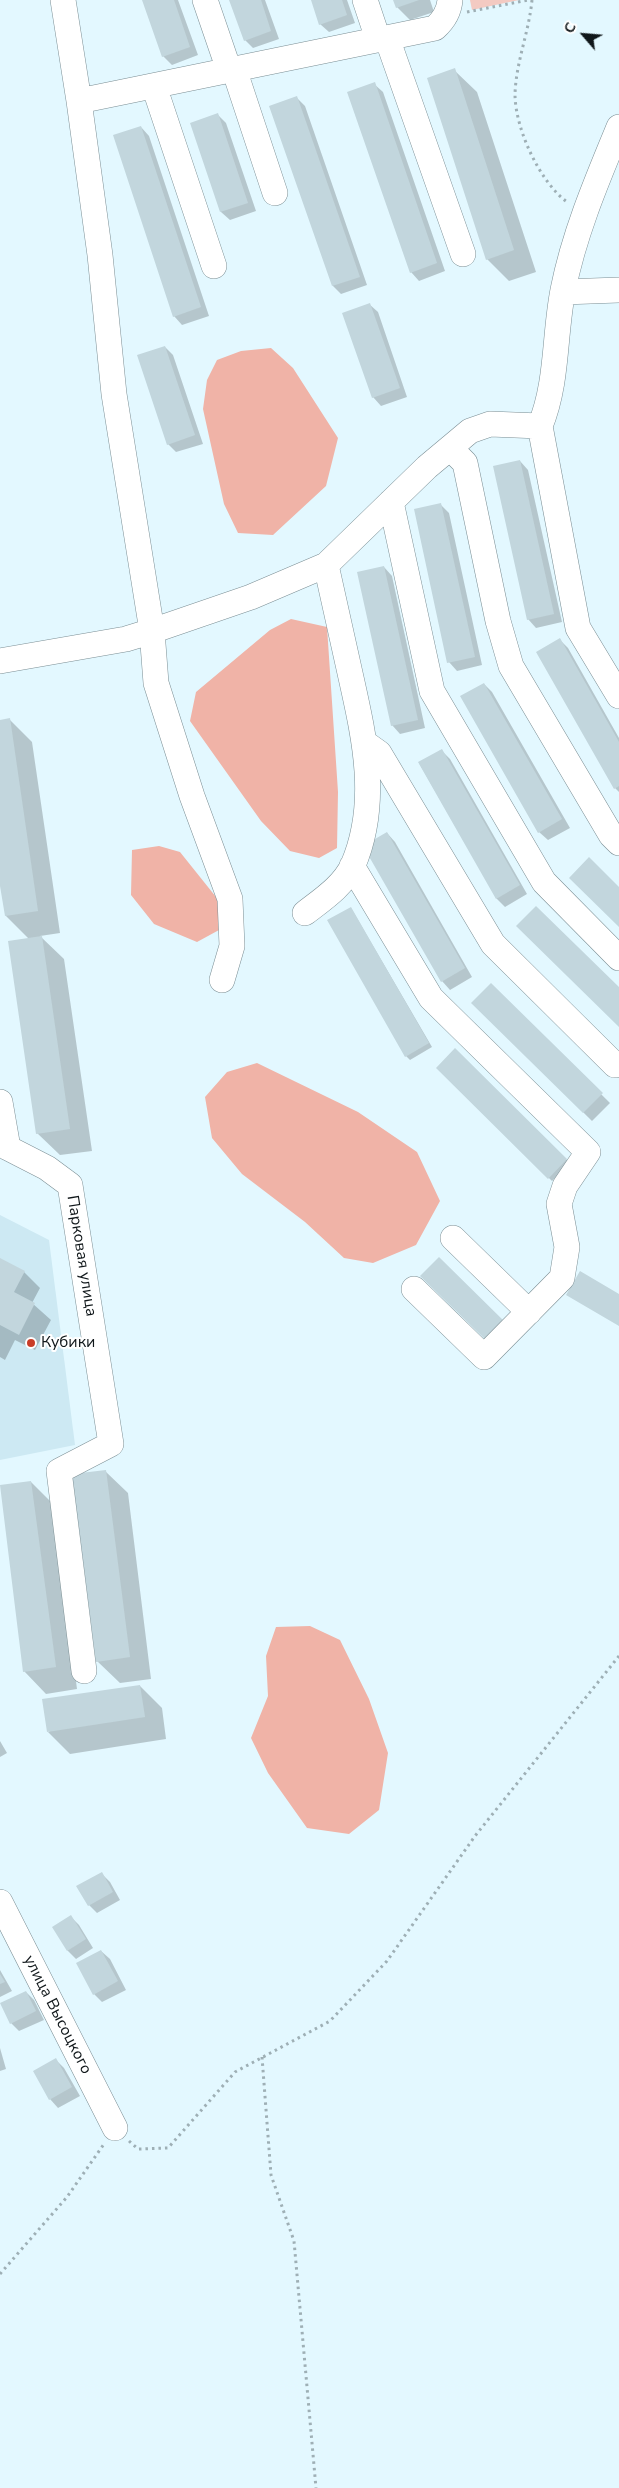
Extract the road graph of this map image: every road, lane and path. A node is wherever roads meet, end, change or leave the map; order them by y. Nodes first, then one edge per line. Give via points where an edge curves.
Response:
1 (62, 0) edge
2 (205, 0) edge
3 (365, 0) edge
4 (530, 0) edge
5 (447, 9) edge
6 (383, 39) junction
7 (232, 70) junction
8 (154, 86) junction
9 (79, 101) junction
10 (619, 127) edge
11 (275, 193) dead end
12 (572, 206) dead end
13 (463, 254) dead end
14 (214, 266) dead end
15 (619, 290) edge
16 (563, 292) junction
17 (540, 426) junction
18 (450, 448) junction
19 (391, 502) junction
20 (326, 565) junction
21 (152, 631) junction
22 (0, 661) edge
23 (619, 696) edge
24 (366, 743) junction
25 (619, 844) edge
26 (352, 866) junction
27 (305, 913) dead end
28 (619, 958) edge
29 (222, 980) dead end
30 (615, 1065) dead end
31 (0, 1102) edge
32 (453, 1238) dead end
33 (414, 1289) dead end
34 (529, 1312) junction
35 (619, 1656) edge
36 (84, 1671) dead end
37 (0, 1902) edge
38 (262, 2057) junction
39 (115, 2128) junction
40 (0, 2274) edge
41 (316, 2488) edge

1 - 9 street
2 - 7 street
3 - 6 street
4 - 5 path
4 - 12 path via 515,96 524,135 540,172 560,197
5 - 6 street via 435,28
6 - 7 street
6 - 13 street
7 - 8 street
7 - 11 street
8 - 9 street
8 - 14 street
9 - 21 street via 100,255 114,394
10 - 16 street via 573,248
15 - 16 street
16 - 17 street via 553,384
17 - 18 street via 490,424 470,431
17 - 23 street via 578,628
18 - 19 street
18 - 25 street via 465,463 498,621 511,666
19 - 20 street
19 - 28 street via 432,691 544,882
20 - 21 street via 251,597
20 - 24 street
21 - 22 street via 126,639
21 - 29 street via 156,683 192,796 230,899 232,946
24 - 26 street via 369,793 363,830
24 - 30 street via 380,753 493,944
26 - 27 street via 335,890
26 - 34 street via 431,998 588,1152 565,1186 559,1204 567,1247 562,1278
31 - 36 street, Парковая улица via 8,1148 70,1185 112,1444 60,1471
32 - 34 street
33 - 34 street via 484,1357
35 - 38 path via 475,1836 387,1961 330,2021
37 - 39 street, улица Высоцкого
38 - 39 path via 235,2072 168,2148 138,2149
38 - 41 path via 271,2175 294,2241
39 - 40 path via 67,2197

